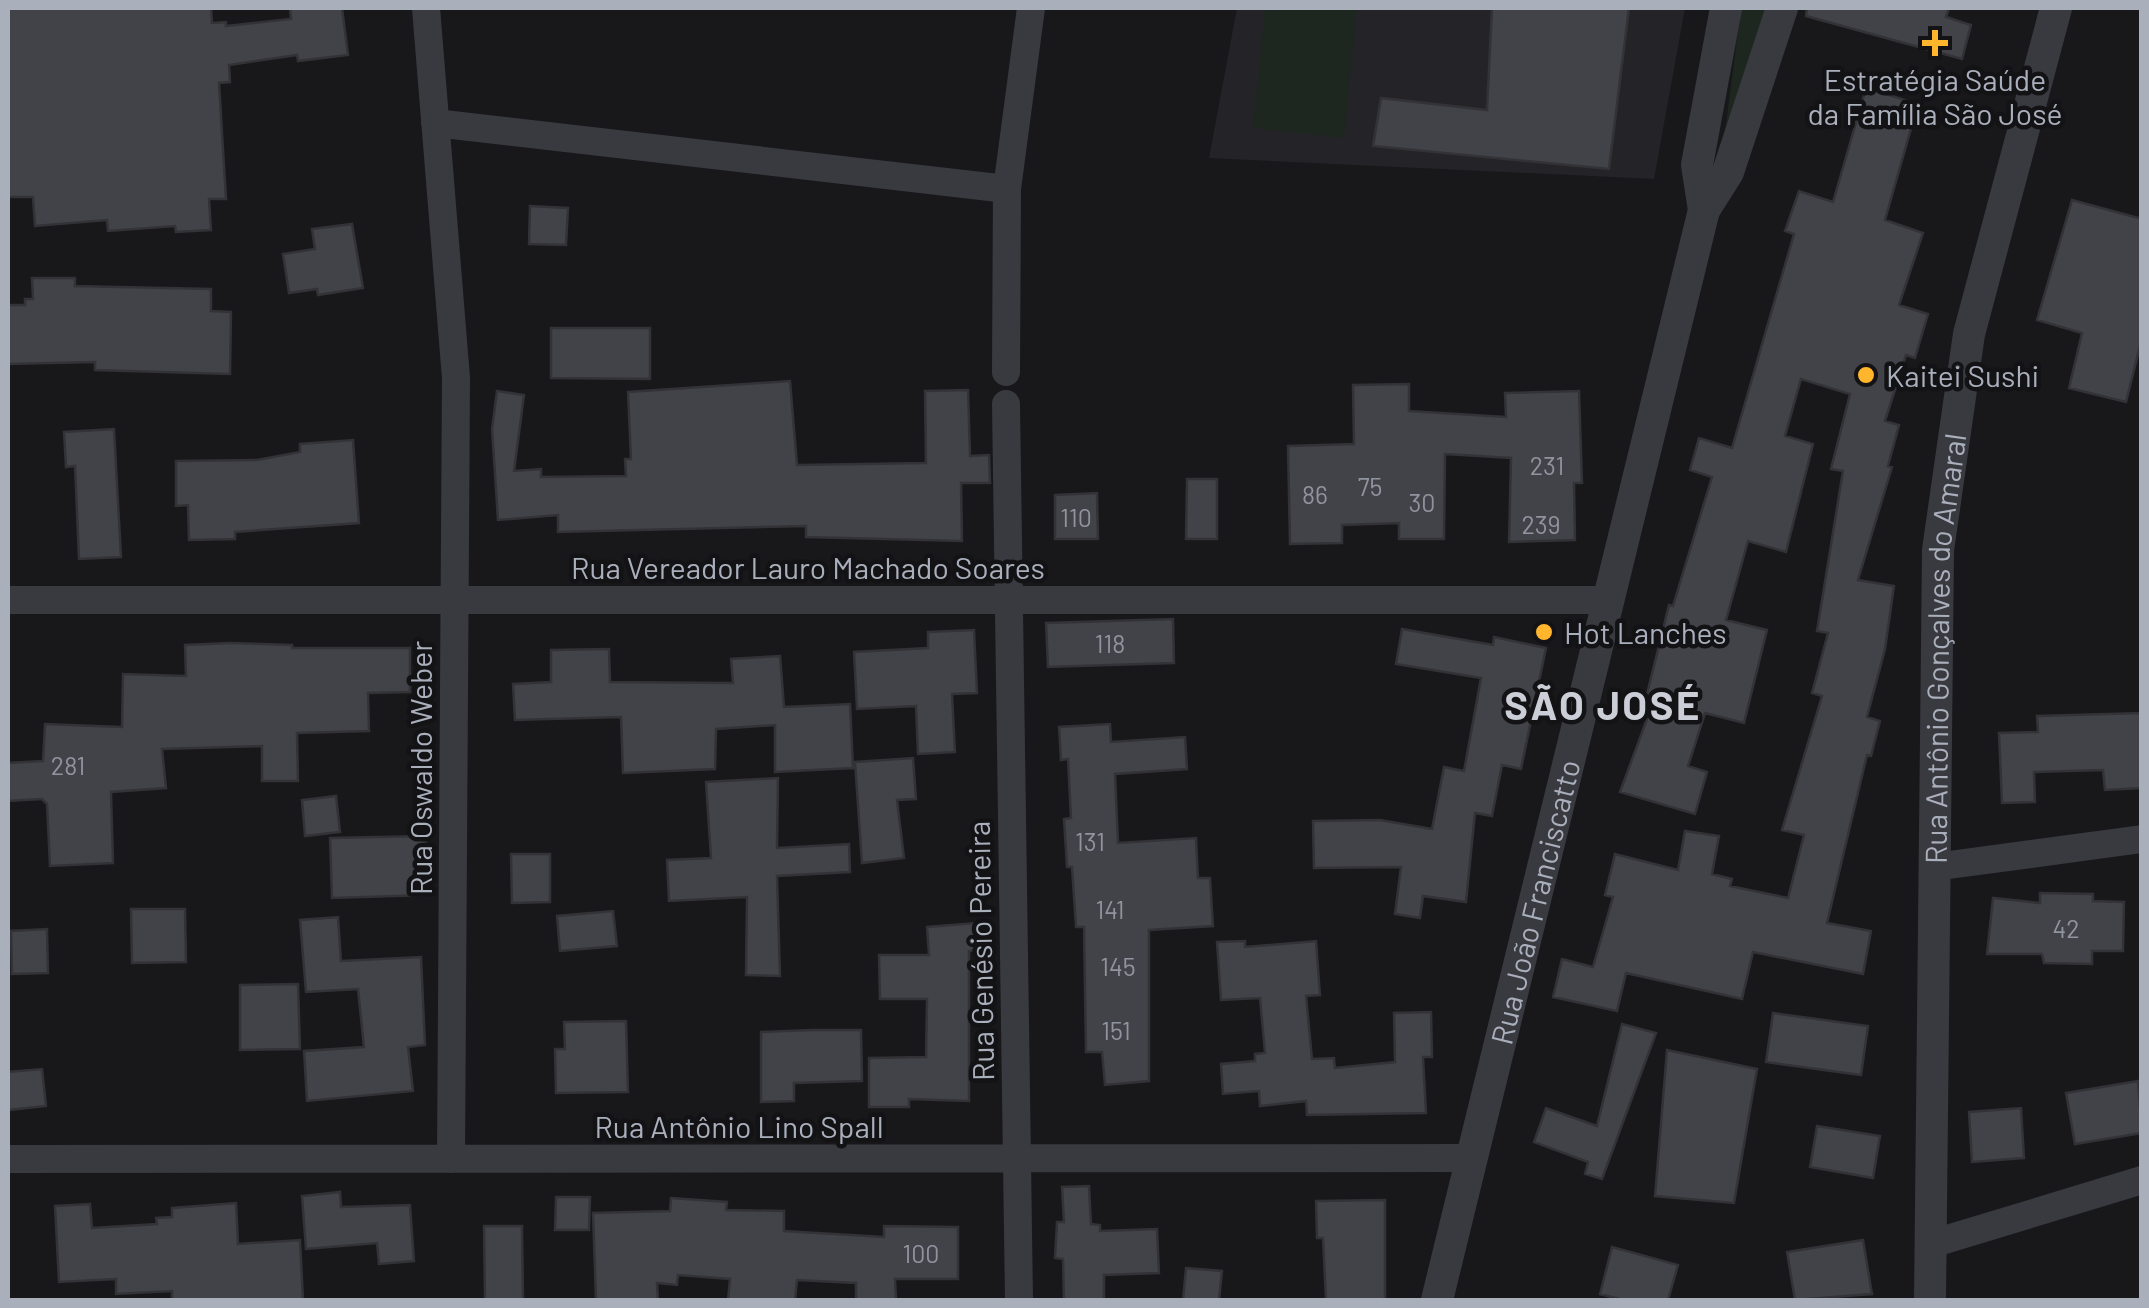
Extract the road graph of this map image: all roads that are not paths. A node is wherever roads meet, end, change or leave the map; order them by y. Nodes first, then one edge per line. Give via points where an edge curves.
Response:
1 (426, 8) edge
2 (1031, 8) edge
3 (1726, 8) edge
4 (1782, 8) edge
5 (2056, 8) edge
6 (436, 123) junction
7 (1006, 189) junction
8 (1704, 210) junction
9 (1006, 372) dead end
10 (1006, 404) dead end
11 (8, 600) edge
12 (453, 600) junction
13 (1006, 600) junction
14 (1608, 600) junction
15 (2142, 838) edge
16 (1934, 867) junction
17 (1016, 1158) junction
18 (1472, 1158) junction
19 (8, 1159) edge
20 (451, 1159) junction
21 (2142, 1180) edge
22 (1931, 1244) junction
23 (1018, 1300) edge
24 (1436, 1300) edge
25 (1930, 1300) edge

1 - 6 street, Rua Oswaldo Weber
2 - 7 street
3 - 8 street, Rua João Franciscatto via 1697,164
4 - 8 street, Rua João Franciscatto via 1728,172
5 - 16 street, Rua Antônio Gonçalves do Amaral via 1968,334 1954,432 1938,550
6 - 7 street
6 - 12 street, Rua Oswaldo Weber via 456,378
7 - 9 street
8 - 14 street, Rua João Franciscatto
10 - 13 street, Rua Genésio Pereira
11 - 12 street, Rua Vereador Lauro Machado Soares
12 - 13 street, Rua Vereador Lauro Machado Soares
12 - 20 street, Rua Oswaldo Weber
13 - 14 street, Rua Vereador Lauro Machado Soares
13 - 17 street, Rua Genésio Pereira
14 - 18 street, Rua João Franciscatto
15 - 16 street
16 - 22 street, Rua Antônio Gonçalves do Amaral
17 - 18 street, Rua Antônio Lino Spall
17 - 20 street, Rua Antônio Lino Spall
17 - 23 street, Rua Genésio Pereira
18 - 24 street, Rua João Franciscatto
19 - 20 street, Rua Antônio Lino Spall
21 - 22 street
22 - 25 street, Rua Antônio Gonçalves do Amaral

